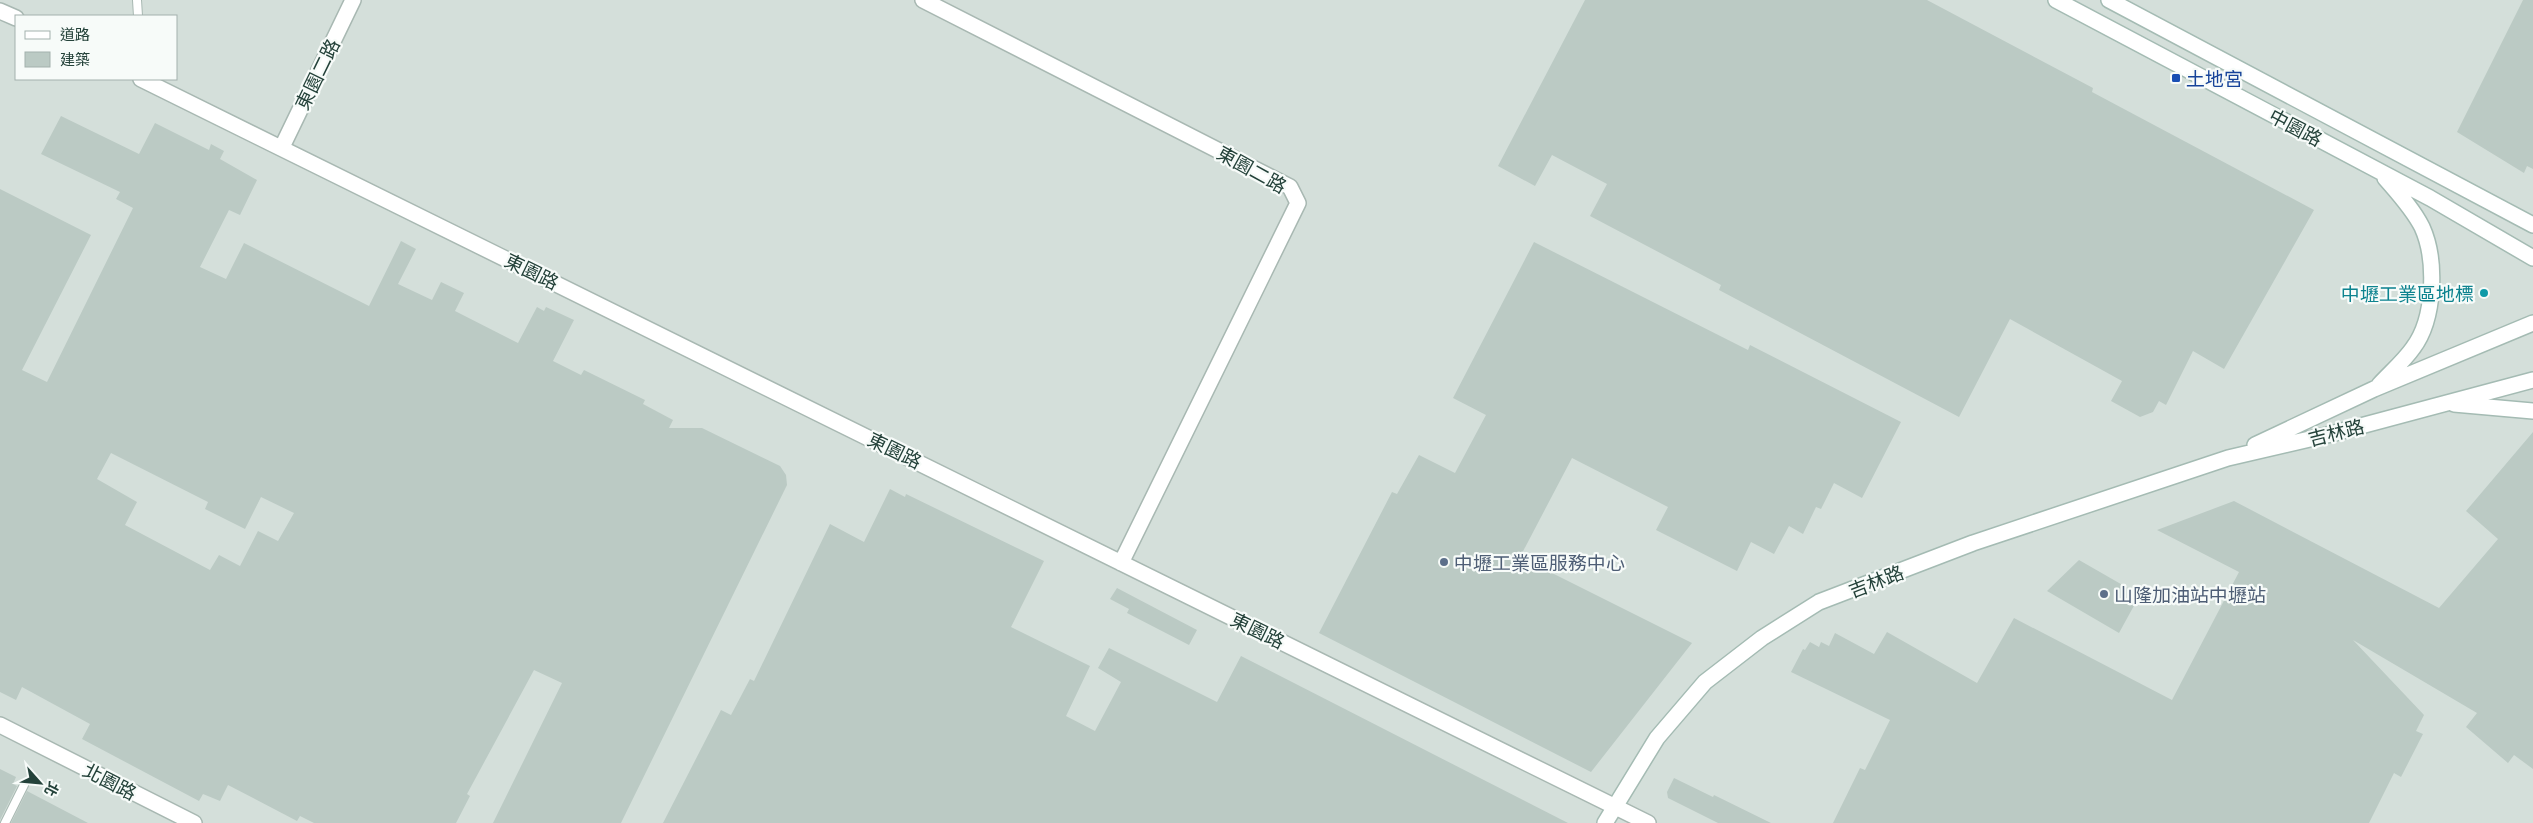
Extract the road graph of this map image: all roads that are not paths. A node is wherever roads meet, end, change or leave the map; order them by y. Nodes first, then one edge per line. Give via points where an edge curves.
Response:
1 (137, 0) edge
2 (353, 0) edge
3 (923, 0) edge
4 (2056, 0) edge
5 (2109, 0) edge
6 (0, 11) edge
7 (138, 15) edge
8 (15, 18) edge
9 (143, 80) edge
10 (282, 147) junction
11 (2380, 172) junction
12 (2533, 225) edge
13 (2533, 258) edge
14 (2533, 323) edge
15 (2533, 380) edge
16 (2374, 389) junction
17 (2442, 404) junction
18 (2533, 411) edge
19 (2228, 458) junction
20 (1122, 563) junction
21 (0, 725) edge
22 (24, 785) dead end
23 (1613, 806) junction
24 (5, 823) edge
25 (194, 823) edge
26 (1605, 823) edge
27 (1648, 823) edge

1 - 7 lane
2 - 10 street, 東園二路
3 - 20 street, 東園二路 via 1290,187 1298,203
4 - 11 street, 中園路
5 - 12 street, 中園路
6 - 8 street
9 - 10 street, 東園路
10 - 20 street, 東園路
11 - 13 street, 中園路
11 - 16 street via 2422,228 2429,257 2430,308 2413,348
14 - 16 street, 吉林路
15 - 17 street, 吉林路
16 - 19 street, 吉林路
17 - 18 street
17 - 19 street, 吉林路
19 - 23 street, 吉林路 via 1973,543 1819,602 1762,638 1705,682 1657,738
20 - 23 street, 東園路
21 - 25 street, 北園路
22 - 24 lane
23 - 26 street, 吉林路
23 - 27 street, 東園路

